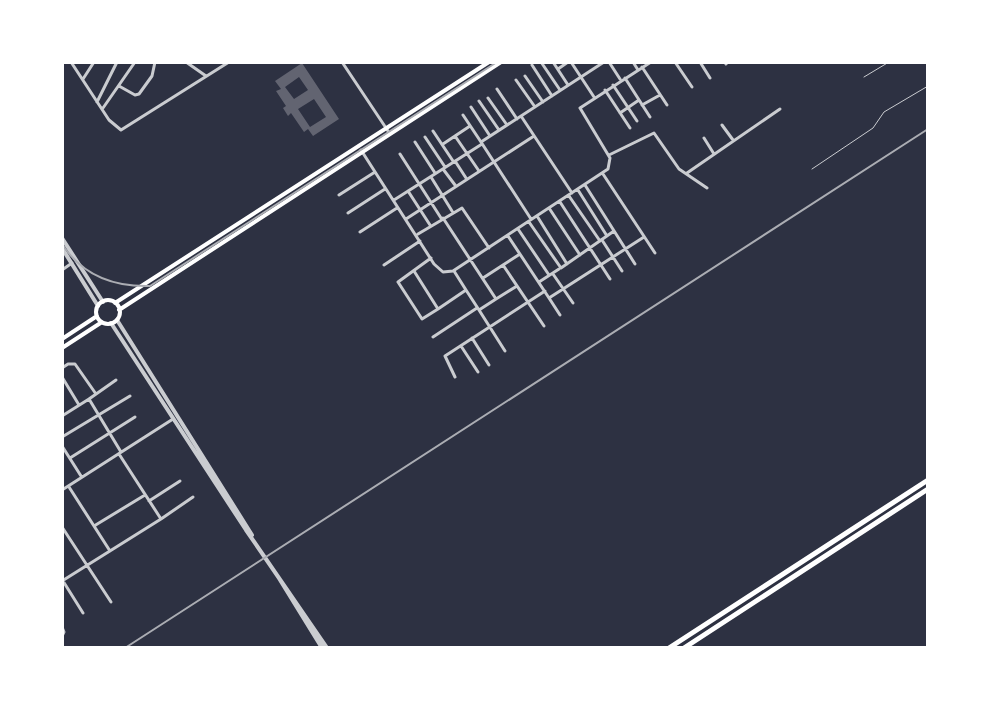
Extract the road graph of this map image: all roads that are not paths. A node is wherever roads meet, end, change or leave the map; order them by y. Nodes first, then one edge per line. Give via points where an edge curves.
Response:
1 (71, 62) edge
2 (94, 62) edge
3 (117, 62) edge
4 (135, 62) edge
5 (155, 62) edge
6 (186, 62) edge
7 (229, 62) edge
8 (342, 62) edge
9 (489, 62) edge
10 (501, 62) edge
11 (541, 62) edge
12 (553, 62) edge
13 (570, 62) edge
14 (607, 62) edge
15 (633, 62) edge
16 (651, 62) edge
17 (675, 62) edge
18 (700, 62) edge
19 (889, 62) edge
20 (532, 65) dead end
21 (640, 68) junction
22 (558, 69) junction
23 (206, 76) junction
24 (525, 76) dead end
25 (581, 76) junction
26 (864, 77) dead end
27 (710, 78) dead end
28 (83, 79) junction
29 (622, 79) junction
30 (516, 80) dead end
31 (568, 85) junction
32 (613, 85) junction
33 (119, 86) junction
34 (928, 86) edge
35 (692, 87) dead end
36 (497, 89) dead end
37 (560, 90) junction
38 (605, 90) junction
39 (660, 94) junction
40 (552, 96) junction
41 (594, 97) junction
42 (488, 98) dead end
43 (479, 101) dead end
44 (97, 102) junction
45 (543, 102) junction
46 (641, 103) junction
47 (667, 105) dead end
48 (471, 107) dead end
49 (535, 107) junction
50 (628, 108) junction
51 (102, 109) junction
52 (780, 109) dead end
53 (620, 113) junction
54 (463, 115) dead end
55 (650, 117) dead end
56 (519, 118) junction
57 (637, 121) dead end
58 (507, 125) junction
59 (722, 125) dead end
60 (470, 126) junction
61 (630, 128) dead end
62 (499, 130) junction
63 (433, 131) dead end
64 (388, 132) junction
65 (455, 136) junction
66 (490, 136) junction
67 (534, 136) junction
68 (425, 137) dead end
69 (704, 138) dead end
70 (733, 140) junction
71 (415, 142) dead end
72 (481, 143) junction
73 (442, 144) junction
74 (360, 150) junction
75 (400, 154) dead end
76 (466, 154) junction
77 (714, 154) junction
78 (608, 155) junction
79 (454, 161) junction
80 (494, 162) junction
81 (444, 168) junction
82 (812, 169) dead end
83 (479, 171) junction
84 (375, 172) junction
85 (436, 173) junction
86 (603, 174) junction
87 (686, 174) junction
88 (431, 177) junction
89 (467, 179) junction
90 (419, 184) junction
91 (585, 185) junction
92 (456, 186) junction
93 (707, 188) dead end
94 (386, 189) junction
95 (578, 190) junction
96 (408, 191) junction
97 (339, 195) dead end
98 (443, 195) junction
99 (571, 195) junction
100 (394, 201) junction
101 (431, 202) junction
102 (560, 202) junction
103 (398, 207) junction
104 (549, 208) junction
105 (420, 209) junction
106 (453, 212) junction
107 (348, 213) dead end
108 (537, 216) junction
109 (406, 219) junction
110 (443, 219) junction
111 (530, 221) junction
112 (431, 226) junction
113 (518, 229) junction
114 (614, 231) junction
115 (360, 232) dead end
116 (417, 235) junction
117 (508, 235) junction
118 (607, 236) junction
119 (644, 237) junction
120 (62, 238) edge
121 (601, 240) junction
122 (420, 241) junction
123 (62, 248) edge
124 (489, 248) junction
125 (590, 248) junction
126 (626, 249) junction
127 (655, 253) dead end
128 (520, 254) junction
129 (580, 255) junction
130 (431, 258) junction
131 (613, 258) junction
132 (471, 259) junction
133 (72, 263) junction
134 (567, 264) junction
135 (635, 264) dead end
136 (384, 265) dead end
137 (503, 265) junction
138 (600, 265) junction
139 (561, 268) junction
140 (62, 270) edge
141 (414, 271) junction
142 (453, 271) junction
143 (622, 271) dead end
144 (551, 274) junction
145 (483, 278) junction
146 (610, 279) dead end
147 (539, 282) junction
148 (517, 286) junction
149 (563, 289) junction
150 (466, 290) junction
151 (545, 291) junction
152 (549, 298) junction
153 (496, 299) junction
154 (528, 302) junction
155 (115, 303) junction
156 (573, 303) dead end
157 (101, 304) junction
158 (438, 309) junction
159 (478, 309) junction
160 (119, 310) junction
161 (560, 315) dead end
162 (97, 316) junction
163 (102, 322) junction
164 (114, 322) junction
165 (544, 326) dead end
166 (489, 327) junction
167 (433, 337) dead end
168 (472, 338) junction
169 (62, 339) edge
170 (461, 346) junction
171 (62, 348) edge
172 (505, 351) dead end
173 (489, 365) dead end
174 (62, 368) edge
175 (478, 372) dead end
176 (62, 377) edge
177 (455, 377) dead end
178 (116, 380) dead end
179 (96, 394) junction
180 (130, 396) dead end
181 (89, 399) junction
182 (79, 405) junction
183 (98, 415) junction
184 (62, 416) edge
185 (135, 417) dead end
186 (176, 418) junction
187 (109, 433) junction
188 (62, 437) edge
189 (62, 446) edge
190 (120, 453) junction
191 (70, 458) junction
192 (82, 477) junction
193 (928, 480) edge
194 (180, 481) dead end
195 (64, 487) edge
196 (928, 489) edge
197 (145, 495) junction
198 (193, 497) dead end
199 (149, 501) junction
200 (161, 519) junction
201 (94, 526) junction
202 (62, 527) edge
203 (110, 551) junction
204 (87, 565) junction
205 (62, 581) edge
206 (743, 600) junction
207 (111, 602) dead end
208 (747, 607) junction
209 (83, 613) dead end
210 (62, 627) edge
211 (62, 636) edge
212 (325, 648) edge
213 (669, 648) edge
214 (684, 648) edge

1 - 28 street
2 - 28 street
3 - 44 street
4 - 33 street
5 - 33 street via 139,94
6 - 23 street
7 - 23 street
8 - 64 street
9 - 64 main road
10 - 64 main road
11 - 37 street
12 - 22 street
13 - 22 street
13 - 25 street
14 - 25 street
14 - 29 street
15 - 21 street
16 - 21 street
17 - 35 street
18 - 27 street
19 - 26 lane
20 - 40 street
21 - 29 street
21 - 39 street
22 - 31 street
23 - 51 street via 125,129 113,124
24 - 45 street
25 - 31 street
25 - 41 street
28 - 44 street
29 - 32 street
29 - 46 street
30 - 49 street
31 - 37 street
32 - 38 street
32 - 50 street
33 - 51 street
34 - 82 lane via 884,112 873,128
36 - 56 street
37 - 40 street
38 - 41 street
38 - 53 street
39 - 46 street
39 - 47 street
40 - 45 street
41 - 78 street via 580,110
42 - 58 street
43 - 62 street
44 - 51 street
45 - 49 street
46 - 50 street
46 - 55 street
48 - 66 street
49 - 56 street
50 - 53 street
50 - 57 street
52 - 70 street
53 - 61 street
54 - 60 street
56 - 58 street
56 - 67 street
58 - 62 street
59 - 70 street
60 - 65 street
60 - 72 street
62 - 66 street
63 - 73 street
64 - 74 main road
65 - 73 street
65 - 76 street
66 - 72 street
67 - 80 street
67 - 99 street
68 - 81 street
69 - 77 street
70 - 77 street
71 - 85 street
72 - 76 street
72 - 80 street
73 - 79 street
74 - 84 street
74 - 155 main road
74 - 160 main road
75 - 90 street
76 - 79 street
76 - 83 street
77 - 87 street
78 - 86 street via 610,164
78 - 87 street via 654,133
79 - 81 street
79 - 89 street
80 - 83 street
80 - 111 street
81 - 85 street
81 - 92 street
83 - 89 street
84 - 94 street
84 - 97 street
85 - 88 street
86 - 91 street
86 - 119 street
87 - 93 street
88 - 90 street
88 - 98 street
89 - 92 street
90 - 96 street
90 - 101 street
91 - 95 street
91 - 114 street
92 - 98 street
94 - 100 street
94 - 107 street
95 - 99 street
95 - 118 street
96 - 100 street
96 - 105 street
98 - 101 street
98 - 106 street
99 - 102 street
99 - 121 street
100 - 103 street
101 - 105 street
101 - 110 street
102 - 104 street
102 - 125 street
103 - 109 street
103 - 115 street
104 - 108 street
104 - 129 street
105 - 109 street
105 - 112 street
106 - 110 street
106 - 124 street via 463,209
108 - 111 street
108 - 134 street
109 - 116 street
110 - 112 street
110 - 132 street
111 - 113 street
111 - 139 street
112 - 116 street
113 - 117 street
113 - 144 street
114 - 118 street
114 - 126 street
116 - 122 street
117 - 124 street
117 - 128 street
118 - 121 street
119 - 126 street
119 - 127 street
120 - 157 street
121 - 125 street
121 - 131 street
122 - 130 street
122 - 136 street
123 - 133 street
124 - 132 street
125 - 129 street
125 - 138 street
126 - 131 street
126 - 135 street
128 - 137 street
128 - 147 street
129 - 134 street
130 - 141 street
130 - 142 street via 440,270
131 - 138 street
131 - 143 street
132 - 142 street
132 - 145 street
133 - 140 street
133 - 157 street
134 - 139 street
137 - 145 street
137 - 148 street
138 - 146 street
138 - 149 street
139 - 144 street
141 - 158 street
141 - 158 street via 398,282 413,306 422,319
142 - 150 street
144 - 147 street
144 - 149 street
145 - 153 street
147 - 151 street
148 - 153 street
148 - 154 street
149 - 152 street
149 - 156 street
150 - 158 street
150 - 159 street
151 - 152 street
151 - 154 street
152 - 161 street
153 - 159 street
154 - 165 street
154 - 166 street
155 - 157 main road
155 - 160 main road
157 - 162 main road
159 - 166 street
159 - 167 street
160 - 164 main road
162 - 163 main road
162 - 169 main road
163 - 164 main road
163 - 171 main road
164 - 186 street
166 - 168 street
166 - 172 street
168 - 170 street
168 - 173 street
170 - 175 street
170 - 177 street via 444,357
174 - 179 street via 75,364
176 - 182 street
178 - 179 street
179 - 181 street
180 - 183 street
181 - 182 street
181 - 183 street
182 - 184 street
183 - 187 street
183 - 188 street
185 - 187 street
186 - 190 street
186 - 212 street
187 - 190 street
187 - 191 street
189 - 191 street
190 - 192 street
190 - 197 street
191 - 192 street
192 - 195 street
193 - 206 main road
194 - 199 street
195 - 201 street
196 - 208 main road
197 - 199 street
197 - 201 street
198 - 200 street
199 - 200 street
200 - 203 street
201 - 203 street
202 - 204 street
203 - 204 street
204 - 205 street
204 - 207 street
205 - 209 street
206 - 208 main road
206 - 213 main road
208 - 214 main road
210 - 211 street

